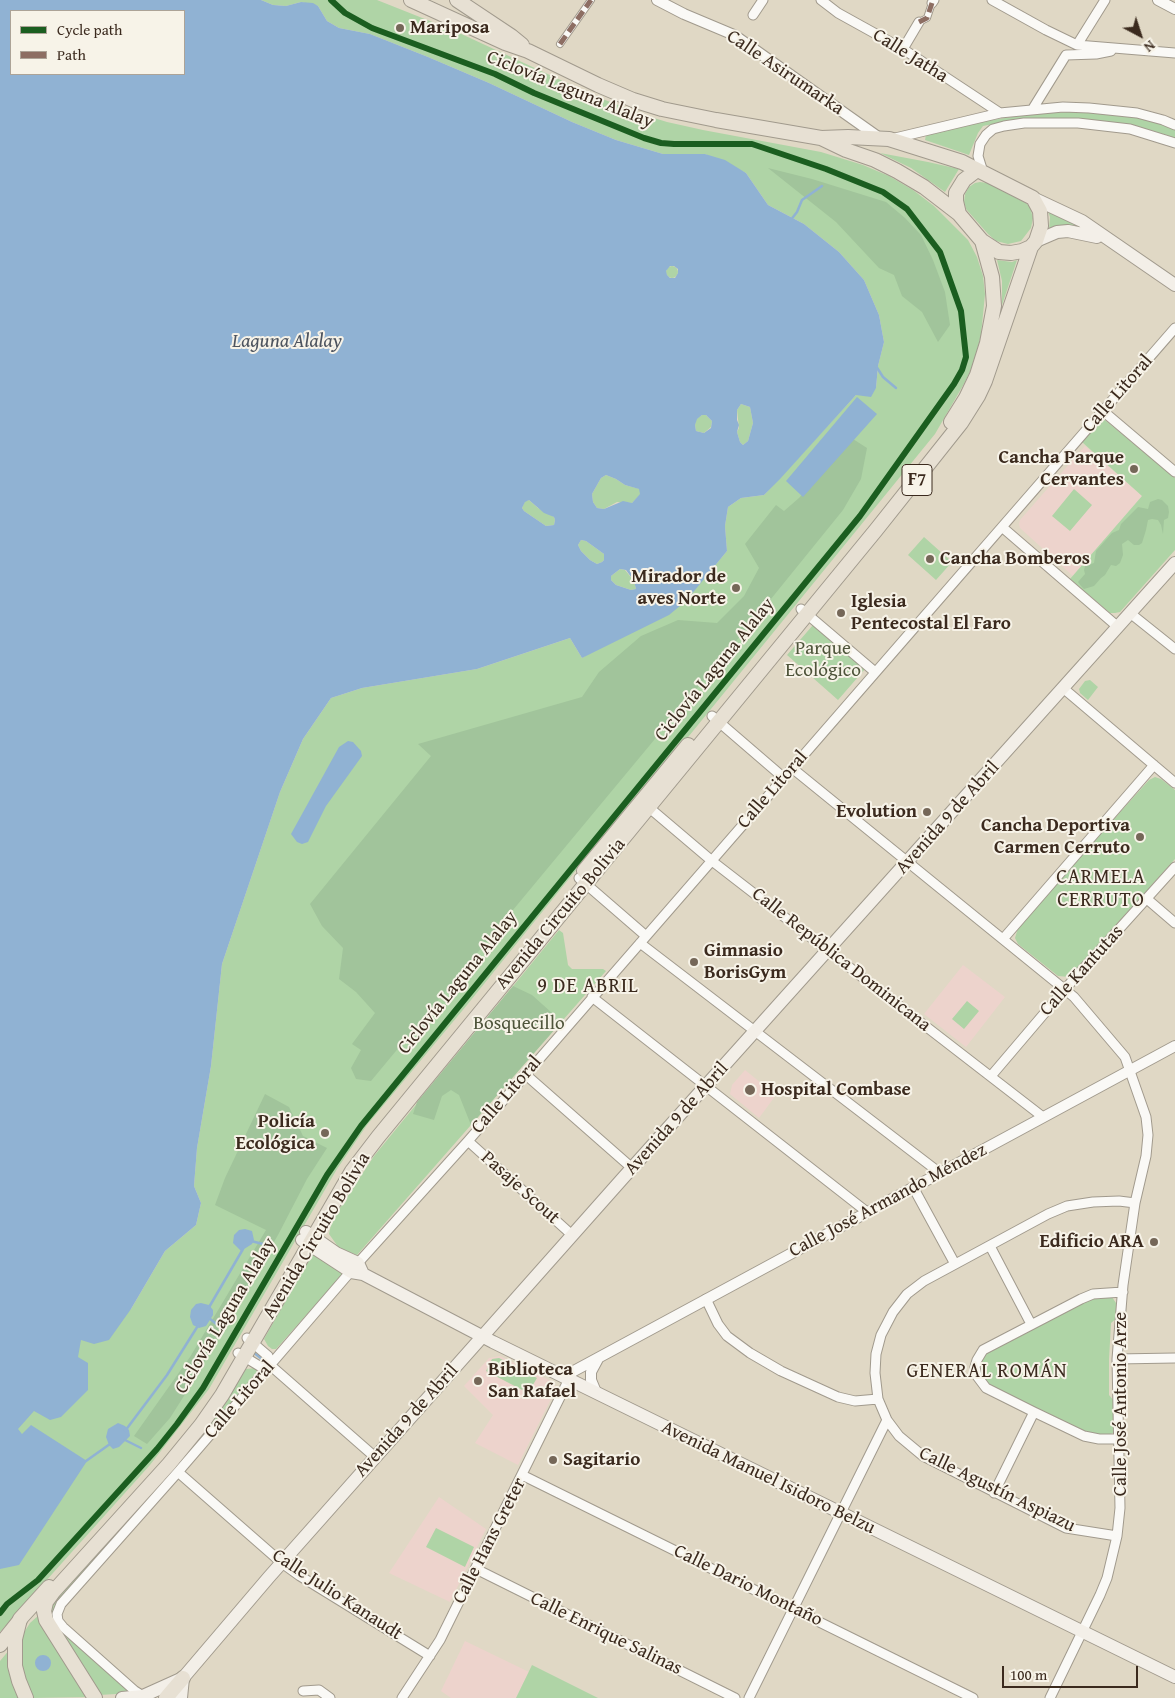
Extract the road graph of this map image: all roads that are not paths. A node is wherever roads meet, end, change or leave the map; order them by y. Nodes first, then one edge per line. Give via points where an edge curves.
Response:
1 (410, 0) edge
2 (457, 0) edge
3 (591, 0) edge
4 (657, 0) edge
5 (763, 0) edge
6 (821, 0) edge
7 (992, 0) edge
8 (1105, 0) edge
9 (1158, 0) edge
10 (933, 1) edge
11 (1175, 9) edge
12 (753, 15) dead end
13 (919, 22) joint
14 (560, 44) dead end
15 (1077, 45) junction
16 (902, 49) junction
17 (1122, 49) junction
18 (528, 51) junction
19 (1175, 53) edge
20 (1032, 110) junction
21 (1000, 113) junction
22 (1175, 125) edge
23 (821, 138) junction
24 (886, 139) junction
25 (1175, 143) edge
26 (980, 171) junction
27 (1033, 198) junction
28 (959, 214) junction
29 (1107, 240) junction
30 (982, 241) junction
31 (1034, 244) junction
32 (1175, 285) edge
33 (1175, 328) edge
34 (1103, 411) junction
35 (1175, 472) edge
36 (1002, 527) junction
37 (1175, 563) edge
38 (804, 611) junction
39 (1130, 613) junction
40 (1118, 627) junction
41 (1175, 649) edge
42 (875, 672) junction
43 (1063, 688) junction
44 (716, 719) junction
45 (1154, 765) junction
46 (792, 768) junction
47 (784, 778) junction
48 (1175, 784) edge
49 (645, 804) junction
50 (712, 861) junction
51 (908, 863) junction
52 (1175, 868) edge
53 (582, 881) junction
54 (1147, 899) junction
55 (1175, 923) edge
56 (643, 939) junction
57 (1003, 940) junction
58 (828, 950) junction
59 (1065, 989) junction
60 (592, 998) junction
61 (756, 1031) junction
62 (1175, 1046) edge
63 (1130, 1070) junction
64 (526, 1074) junction
65 (991, 1076) junction
66 (706, 1086) junction
67 (1042, 1118) junction
68 (468, 1141) junction
69 (632, 1168) junction
70 (940, 1173) junction
71 (913, 1188) junction
72 (1136, 1203) junction
73 (867, 1212) junction
74 (572, 1235) junction
75 (308, 1238) junction
76 (990, 1246) junction
77 (956, 1264) junction
78 (358, 1270) junction
79 (1123, 1292) junction
80 (706, 1300) junction
81 (1031, 1324) junction
82 (483, 1337) junction
83 (250, 1340) junction
84 (241, 1355) junction
85 (601, 1356) junction
86 (1175, 1358) edge
87 (1117, 1359) junction
88 (270, 1365) junction
89 (569, 1379) junction
90 (596, 1392) junction
91 (878, 1399) junction
92 (1034, 1412) junction
93 (887, 1420) junction
94 (1119, 1439) junction
95 (375, 1457) junction
96 (178, 1472) junction
97 (522, 1475) junction
98 (994, 1493) junction
99 (840, 1513) junction
100 (1117, 1536) junction
101 (282, 1563) junction
102 (476, 1569) junction
103 (793, 1609) junction
104 (20, 1619) junction
105 (1082, 1633) junction
106 (0, 1645) edge
107 (430, 1656) junction
108 (1175, 1677) edge
109 (183, 1678) junction
110 (303, 1691) dead end
111 (142, 1696) junction
112 (26, 1698) edge
113 (95, 1698) edge
114 (122, 1698) edge
115 (166, 1698) edge
116 (181, 1698) edge
117 (330, 1698) edge
118 (402, 1698) edge
119 (736, 1698) edge
120 (749, 1698) edge
121 (973, 1698) edge
122 (1050, 1698) edge

1 - 18 main road, F7
2 - 18 main road, F7
3 - 14 street
4 - 24 street, Calle Asirumarka via 734,35
5 - 12 street
6 - 16 street, Calle Jatha
7 - 15 street
8 - 15 street
9 - 11 street
10 - 13 street via 927,18
13 - 16 street
15 - 17 street
16 - 21 street, Calle Jatha
17 - 19 street
17 - 20 street via 1066,55
18 - 23 main road, F7 via 598,85 662,109
20 - 21 street
20 - 22 street via 1063,107 1112,110 1136,113
21 - 24 street
23 - 24 main road, F7
23 - 28 main road, F7 via 875,160 924,187
24 - 26 main road, F7 via 943,155
25 - 26 street via 1130,129 1078,123 1024,123 993,129 986,135 978,156
26 - 27 main road, F7
26 - 28 main road via 964,180 956,193
27 - 29 main road, F7 via 1082,221
27 - 31 main road, F7 via 1041,218
28 - 30 main road, F7
29 - 31 main road, F7 via 1068,231 1057,232
29 - 32 main road, F7
30 - 31 main road, F7 via 1004,253 1022,251
30 - 38 main road, Avenida Circuito Bolivia / F7 via 992,277 994,306 977,375 966,398 952,421
31 - 38 main road, Avenida Circuito Bolivia / F7 via 985,381 970,411 894,509
33 - 34 street, Calle Litoral
34 - 35 street
34 - 36 street, Calle Litoral
36 - 40 street
36 - 42 street, Calle Litoral
37 - 39 main road, Avenida 9 de Abril
38 - 42 street
38 - 44 main road, Avenida Circuito Bolivia / F7
39 - 40 main road, Avenida 9 de Abril
39 - 41 street
40 - 43 main road, Avenida 9 de Abril
42 - 46 street, Calle Litoral
43 - 45 street
43 - 51 main road, Avenida 9 de Abril
44 - 47 street
44 - 49 main road, Avenida Circuito Bolivia / F7
45 - 48 street
45 - 57 street
46 - 47 street, Calle Litoral
46 - 51 street, Calle José Antonio Arze
47 - 50 street, Calle Litoral
49 - 50 street, Calle República Dominicana
49 - 53 main road, Avenida Circuito Bolivia / F7
50 - 56 street, Calle Litoral
50 - 58 street, Calle República Dominicana
51 - 57 street, Calle José Antonio Arze
51 - 58 main road, Avenida 9 de Abril
52 - 54 street, Calle Kantutas
53 - 56 street
53 - 75 main road, Avenida Circuito Bolivia / F7 via 378,1137
54 - 55 street
54 - 59 street, Calle Kantutas
56 - 60 street, Calle Litoral
56 - 61 street
57 - 59 street, Calle José Antonio Arze
58 - 61 main road, Avenida 9 de Abril
58 - 65 street, Calle República Dominicana
59 - 63 street, Calle José Antonio Arze via 1125,1057
59 - 65 street, Calle Kantutas
60 - 64 street, Calle Litoral
60 - 66 street
61 - 66 main road, Avenida 9 de Abril
61 - 70 street
62 - 63 street, Calle José Armando Méndez
63 - 67 street, Calle José Armando Méndez
63 - 72 street, Calle José Antonio Arze via 1146,1116 1148,1135
64 - 68 street, Calle Litoral
64 - 69 street
65 - 67 street, Calle República Dominicana
66 - 69 main road, Avenida 9 de Abril
66 - 73 street
67 - 70 street, Calle José Armando Méndez
68 - 74 street, Pasaje Scout
68 - 78 street, Calle Litoral
69 - 74 main road, Avenida 9 de Abril
70 - 71 street, Calle José Armando Méndez
71 - 73 street, Calle José Armando Méndez
71 - 77 street
72 - 76 street, Calle Agustín Aspiazu via 1119,1200 1068,1206
72 - 79 street, Calle José Antonio Arze
73 - 80 street, Calle José Armando Méndez
74 - 82 main road, Avenida 9 de Abril
75 - 78 main road, Avenida Manuel Isidoro Belzu
75 - 83 main road, Avenida Circuito Bolivia / F7
76 - 77 street, Calle Agustín Aspiazu
76 - 81 street
77 - 91 street, Calle Agustín Aspiazu via 924,1281 907,1294 893,1312 876,1354
78 - 82 main road, Avenida Manuel Isidoro Belzu
78 - 88 street, Calle Litoral
79 - 81 street via 1087,1296
79 - 87 street, Calle José Antonio Arze
80 - 85 street, Calle José Armando Méndez
80 - 91 street via 728,1336 781,1371 838,1397 855,1401
81 - 92 street via 983,1350 975,1367 986,1388
82 - 89 main road, Avenida Manuel Isidoro Belzu
82 - 95 main road, Avenida 9 de Abril
83 - 84 main road, Avenida Circuito Bolivia / F7
83 - 88 street via 268,1356
84 - 88 street via 261,1367
84 - 104 main road, Avenida Circuito Bolivia / F7 via 174,1445
84 - 113 main road, Avenida Circuito Bolivia / F7 via 222,1395 201,1425 46,1602 46,1620
85 - 89 street, Calle José Armando Méndez via 572,1372
85 - 90 street via 590,1372
86 - 87 street
87 - 94 street, Calle José Antonio Arze
88 - 95 street
88 - 96 street, Calle Litoral
89 - 90 main road, Avenida Manuel Isidoro Belzu
89 - 97 street, Calle Hans Greter
90 - 99 main road, Avenida Manuel Isidoro Belzu
91 - 93 street, Calle Agustín Aspiazu
92 - 94 street via 1084,1436
92 - 98 street
93 - 98 street, Calle Agustín Aspiazu via 899,1436 923,1456
93 - 99 street
94 - 100 street, Calle José Antonio Arze
95 - 101 main road, Avenida 9 de Abril
96 - 101 street, Calle Julio Kanaudt
96 - 111 street, Calle Litoral via 61,1604 57,1614 63,1627
97 - 102 street, Calle Hans Greter
97 - 103 street, Calle Dario Montaño
98 - 100 street, Calle Agustín Aspiazu via 1066,1528
99 - 103 street
99 - 105 main road, Avenida Manuel Isidoro Belzu
100 - 105 street, Calle José Antonio Arze via 1107,1578
101 - 107 street, Calle Julio Kanaudt
101 - 109 main road, Avenida 9 de Abril
102 - 107 street, Calle Hans Greter
102 - 119 street, Calle Enrique Salinas
103 - 120 street
103 - 121 street, Calle Dario Montaño
104 - 106 main road, Avenida Circuito Bolivia
104 - 112 main road, Avenida Circuito Bolivia via 14,1655
105 - 108 main road, Avenida Manuel Isidoro Belzu
105 - 122 street, Calle José Antonio Arze
107 - 118 street, Calle Hans Greter
109 - 111 main road, Avenida 9 de Abril
109 - 115 main road
109 - 116 main road
110 - 117 street via 318,1690
111 - 114 main road, Avenida 9 de Abril

